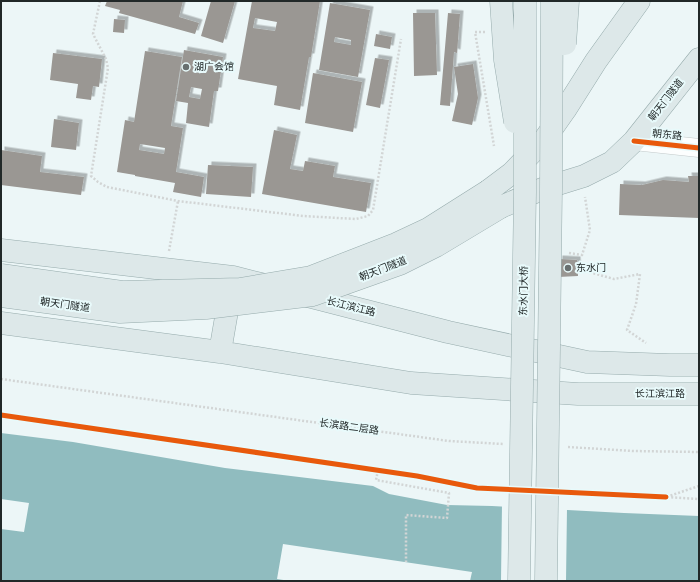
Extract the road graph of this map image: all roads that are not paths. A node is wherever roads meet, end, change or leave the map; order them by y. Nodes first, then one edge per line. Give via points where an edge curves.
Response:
1 (501, 1) edge
2 (525, 1) edge
3 (552, 1) edge
4 (568, 1) edge
5 (639, 1) edge
6 (699, 59) edge
7 (634, 141) junction
8 (699, 148) edge
9 (551, 190) junction
10 (525, 192) junction
11 (495, 199) junction
12 (1, 250) edge
13 (1, 274) edge
14 (233, 277) junction
15 (1, 296) edge
16 (1, 323) edge
17 (220, 352) junction
18 (699, 365) edge
19 (699, 394) edge
20 (519, 581) edge
21 (546, 581) edge

1 - 10 main road, bridge via 505,60
2 - 10 main road, 东水门大桥, bridge
3 - 9 main road, bridge
4 - 9 main road, bridge
5 - 11 main road, 朝天门隧道 via 544,140 512,173
6 - 7 main road, 朝天门隧道
7 - 8 street, 朝东路
7 - 11 main road, 朝天门隧道 via 612,162 584,176 542,189
9 - 21 main road, bridge
10 - 20 main road, 东水门大桥, bridge
11 - 13 main road, 朝天门隧道, bridge via 396,244 311,277 240,289 122,292
11 - 15 main road, 朝天门隧道, bridge via 436,246 400,264 313,295 206,308 120,312
12 - 14 main road, 长江滨江路
14 - 17 main road
14 - 18 main road, 长江滨江路 via 448,332 587,362
16 - 17 main road, 长江滨江路
17 - 19 main road, 长江滨江路 via 411,383 578,394

